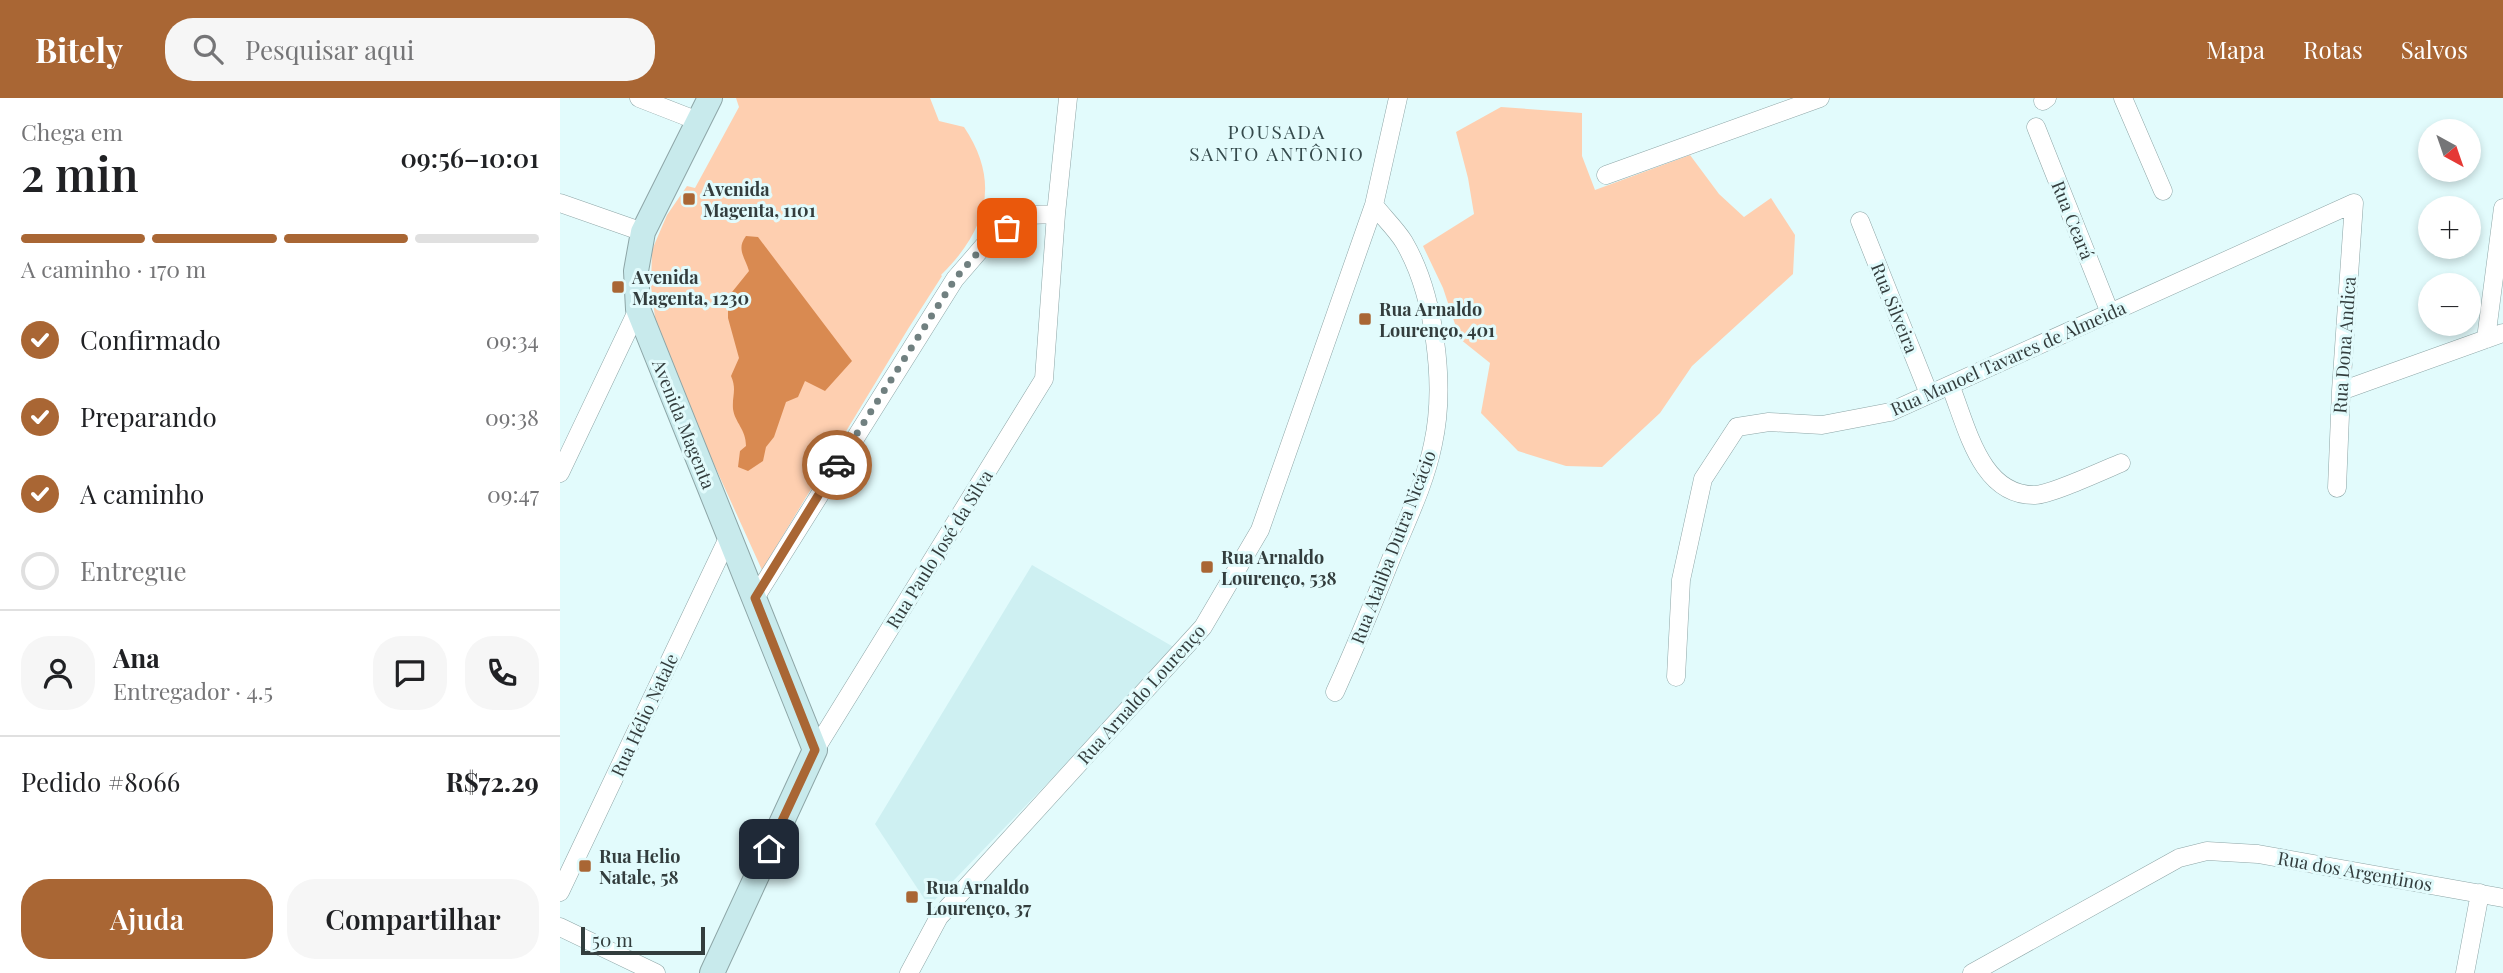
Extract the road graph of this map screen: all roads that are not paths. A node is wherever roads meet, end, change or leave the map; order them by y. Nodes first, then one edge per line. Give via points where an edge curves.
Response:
1 (639, 98) edge
2 (710, 98) edge
3 (1068, 98) edge
4 (1398, 98) edge
5 (1820, 98) edge
6 (2123, 98) edge
7 (698, 121) junction
8 (2036, 127) dead end
9 (1606, 175) dead end
10 (2163, 191) dead end
11 (560, 202) edge
12 (2354, 203) joint
13 (1374, 205) junction
14 (2503, 208) edge
15 (1056, 214) junction
16 (1860, 221) dead end
17 (643, 232) junction
18 (638, 309) junction
19 (2110, 313) junction
20 (2494, 336) edge
21 (1950, 385) junction
22 (2341, 391) junction
23 (1929, 394) junction
24 (2121, 463) dead end
25 (560, 473) edge
26 (2337, 488) dead end
27 (729, 538) junction
28 (755, 598) junction
29 (1676, 677) dead end
30 (1335, 692) dead end
31 (815, 750) junction
32 (560, 892) edge
33 (2480, 893) junction
34 (2503, 898) edge
35 (560, 927) edge
36 (656, 973) edge
37 (712, 973) edge
38 (909, 973) edge
39 (1972, 973) edge
40 (2465, 973) edge

1 - 7 street
2 - 7 street, Avenida Magenta
3 - 15 street, Rua Paulo José da Silva
4 - 13 street, Rua Arnaldo Lourenço
5 - 9 street
6 - 10 street
7 - 17 street, Avenida Magenta
8 - 19 street, Rua Ceará
11 - 17 street
12 - 19 street, Rua Manoel Tavares de Almeida
12 - 22 street, Rua Dona Andica
13 - 30 street, Rua Ataliba Dutra Nicácio via 1404,241 1422,282 1434,333 1438,385 1433,444 1415,500
13 - 38 street, Rua Arnaldo Lourenço via 1260,530 1203,627 939,917
14 - 20 street
15 - 28 street via 1028,215 987,242 955,279
15 - 31 street, Rua Paulo José da Silva via 1044,379
16 - 23 street, Rua Silveira
17 - 18 street, Avenida Magenta via 636,271
18 - 25 street
18 - 27 street, Avenida Magenta
19 - 21 street, Rua Manoel Tavares de Almeida
20 - 22 street
21 - 23 street, Rua Manoel Tavares de Almeida
21 - 24 street via 1979,457 1991,477 2014,492 2037,495
22 - 26 street, Rua Dona Andica
23 - 29 street, Rua Manoel Tavares de Almeida via 1890,412 1822,425 1769,422 1737,427 1703,478 1681,580
27 - 28 street, Avenida Magenta
27 - 32 street, Rua Hélio Natale
28 - 31 street, Avenida Magenta
31 - 37 street, Rua Paulo José da Silva
33 - 34 street, Rua dos Argentinos
33 - 39 street, Rua dos Argentinos via 2258,854 2207,851 2179,858
33 - 40 street
35 - 36 street

